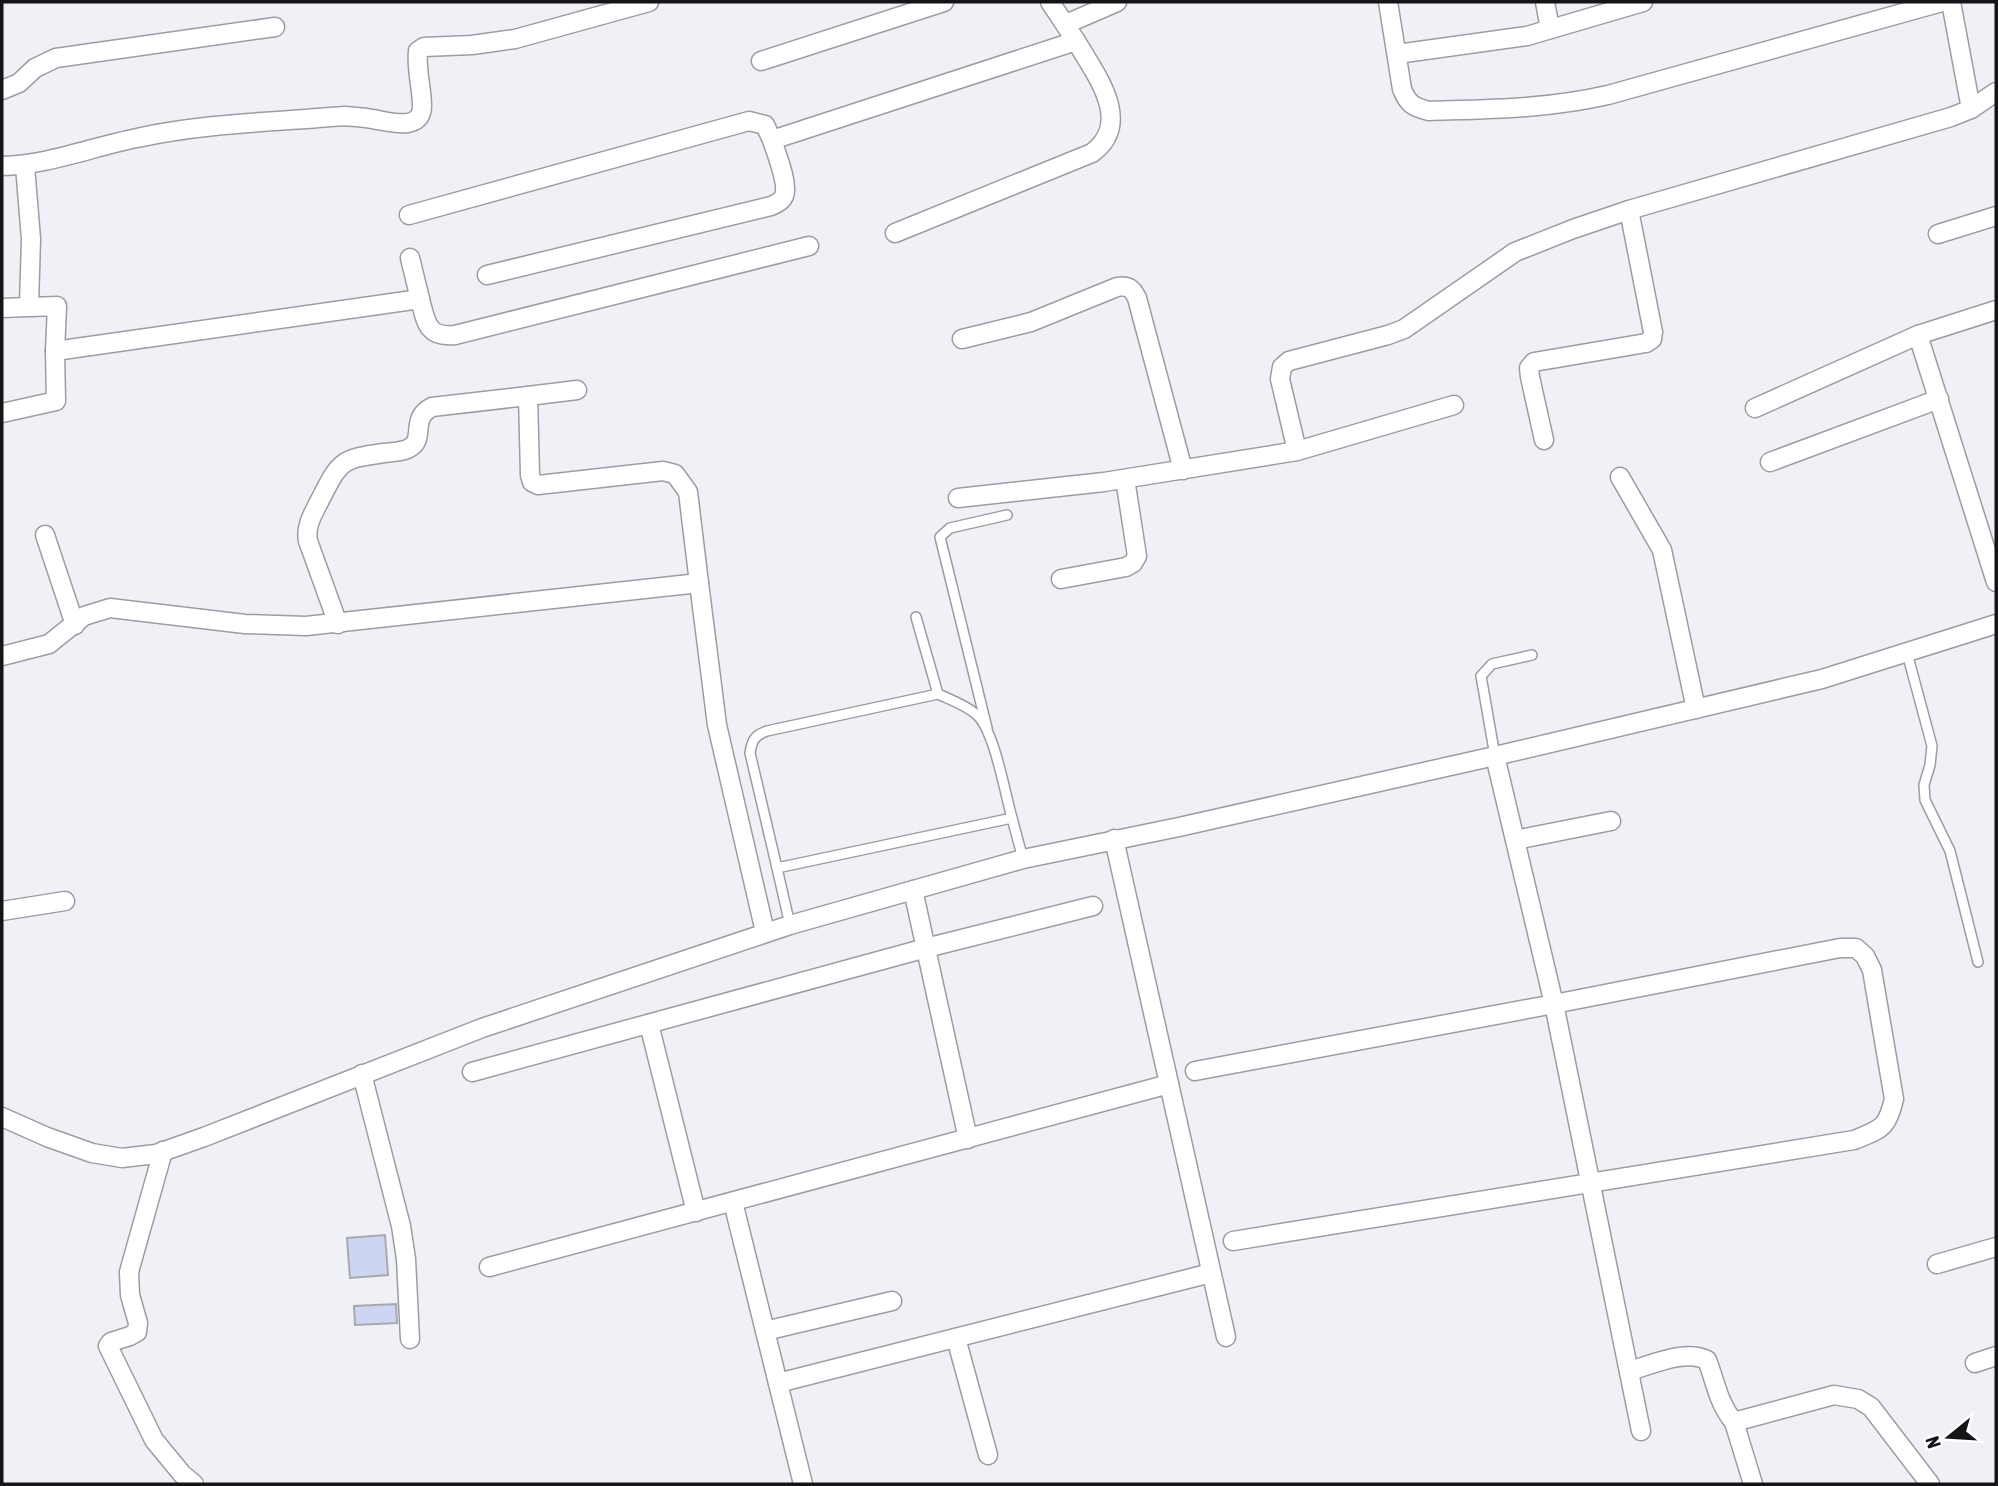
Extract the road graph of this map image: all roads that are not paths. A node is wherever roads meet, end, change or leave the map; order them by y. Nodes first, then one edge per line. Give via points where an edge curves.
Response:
1 (649, 2) edge
2 (944, 2) edge
3 (1050, 2) edge
4 (1117, 2) edge
5 (1388, 2) edge
6 (1545, 2) edge
7 (1643, 2) edge
8 (1941, 2) edge
9 (1951, 2) edge
10 (1066, 24) junction
11 (275, 27) dead end
12 (1550, 29) junction
13 (1076, 41) junction
14 (1397, 54) junction
15 (761, 61) dead end
16 (2, 90) edge
17 (1996, 92) edge
18 (1970, 109) junction
19 (772, 140) junction
20 (2, 166) edge
21 (24, 166) junction
22 (1629, 210) junction
23 (409, 215) dead end
24 (1996, 216) edge
25 (895, 233) dead end
26 (1938, 234) dead end
27 (809, 246) dead end
28 (410, 258) dead end
29 (487, 275) dead end
30 (420, 299) junction
31 (29, 305) junction
32 (2, 307) edge
33 (1996, 310) edge
34 (1919, 335) junction
35 (962, 339) dead end
36 (55, 351) junction
37 (577, 390) dead end
38 (528, 396) junction
39 (1939, 399) junction
40 (1454, 405) dead end
41 (1755, 408) dead end
42 (2, 413) edge
43 (1544, 440) dead end
44 (1297, 451) junction
45 (1770, 462) dead end
46 (1183, 470) junction
47 (1620, 477) dead end
48 (1125, 479) junction
49 (958, 498) dead end
50 (1007, 515) dead end
51 (45, 535) dead end
52 (1061, 579) dead end
53 (1996, 582) edge
54 (699, 583) junction
55 (916, 617) dead end
56 (338, 624) junction
57 (1996, 624) edge
58 (75, 625) junction
59 (1907, 653) junction
60 (2, 656) edge
61 (1532, 656) dead end
62 (938, 694) junction
63 (1696, 709) junction
64 (987, 728) junction
65 (1495, 756) junction
66 (1012, 818) junction
67 (1611, 821) dead end
68 (1114, 839) junction
69 (1515, 840) junction
70 (1023, 859) junction
71 (777, 867) junction
72 (913, 890) junction
73 (65, 901) dead end
74 (1093, 906) dead end
75 (2, 911) edge
76 (790, 925) junction
77 (765, 932) junction
78 (926, 948) junction
79 (1978, 962) dead end
80 (1554, 1004) junction
81 (649, 1024) junction
82 (1195, 1071) dead end
83 (472, 1072) dead end
84 (362, 1074) junction
85 (1169, 1084) junction
86 (2, 1117) edge
87 (968, 1139) junction
88 (163, 1151) junction
89 (1590, 1182) junction
90 (733, 1202) junction
91 (696, 1212) junction
92 (1233, 1241) dead end
93 (1996, 1247) edge
94 (1937, 1264) dead end
95 (489, 1267) dead end
96 (1211, 1273) junction
97 (892, 1301) dead end
98 (765, 1331) junction
99 (1226, 1337) dead end
100 (956, 1338) junction
101 (410, 1339) dead end
102 (1996, 1356) edge
103 (1975, 1363) dead end
104 (1629, 1371) junction
105 (778, 1383) junction
106 (1734, 1422) junction
107 (1641, 1431) dead end
108 (988, 1455) dead end
109 (194, 1484) edge
110 (803, 1484) edge
111 (1753, 1484) edge
112 (1930, 1484) edge

1 - 21 street via 515,39 424,47 418,51 417,61 422,110 411,123 344,116 178,131
2 - 15 street
3 - 10 street
4 - 10 street
5 - 14 street
6 - 12 street
7 - 12 street
8 - 14 street via 1608,95 1541,107 1416,108 1402,89
9 - 18 street
10 - 13 street
11 - 16 street via 56,58
12 - 14 street
13 - 19 street
13 - 25 street via 1110,107 1110,130 1104,144 1092,153
17 - 18 street
18 - 22 street
19 - 23 street via 765,125 749,121
19 - 29 street via 785,195 771,206
20 - 21 street
21 - 31 street via 31,239
22 - 43 street via 1652,339 1534,362 1530,377
22 - 44 street via 1515,252 1404,329 1289,361 1280,379
24 - 26 street
27 - 30 street via 443,337 426,321
28 - 30 street
30 - 36 street
31 - 32 street
31 - 36 street via 57,306
33 - 34 street
34 - 39 street
34 - 41 street
35 - 46 street via 1031,321 1117,287 1132,289
36 - 42 street via 57,401
37 - 38 street
38 - 54 street via 533,482 545,486 663,471 675,474 688,492
38 - 56 street via 432,407 423,411 413,446 350,459 336,470 307,533
39 - 45 street
39 - 53 street
40 - 44 street
44 - 46 street
46 - 48 street
47 - 63 street via 1661,550
48 - 49 street
48 - 52 street via 1137,556 1133,563
50 - 64 lane via 950,527 940,537
51 - 58 street
54 - 56 street
54 - 77 street via 717,725
55 - 62 lane
56 - 58 street via 280,627 110,608 92,612
57 - 59 street
58 - 60 street via 49,644
59 - 63 street
59 - 79 lane via 1931,746 1925,800 1950,851
61 - 65 lane via 1492,663 1480,676
62 - 64 lane via 978,715
62 - 71 lane via 757,735 750,753
63 - 65 street
64 - 66 lane
65 - 68 street
65 - 69 street
66 - 70 lane
66 - 71 lane
67 - 69 street
68 - 70 street
68 - 85 street
69 - 80 street
70 - 72 street
71 - 76 lane
72 - 76 street
72 - 78 street
73 - 75 street
74 - 78 street
76 - 77 street
77 - 84 street via 482,1028
78 - 81 street
78 - 87 street
80 - 82 street
80 - 89 street
80 - 89 street via 1840,948 1856,948 1872,970 1894,1099 1890,1119 1878,1130 1854,1140
81 - 83 street
81 - 91 street
84 - 88 street
84 - 101 street via 401,1226
85 - 87 street
85 - 96 street
86 - 88 street via 92,1153 122,1158
87 - 90 street
88 - 109 street via 128,1272 137,1332 108,1346 155,1440
89 - 92 street
89 - 104 street
90 - 91 street
90 - 98 street
91 - 95 street
93 - 94 street
96 - 99 street
96 - 100 street
97 - 98 street
98 - 105 street
100 - 105 street
100 - 108 street
102 - 103 street
104 - 106 street via 1699,1356 1707,1360 1719,1399
104 - 107 street
105 - 110 street
106 - 111 street
106 - 112 street via 1834,1395 1858,1399 1871,1407

